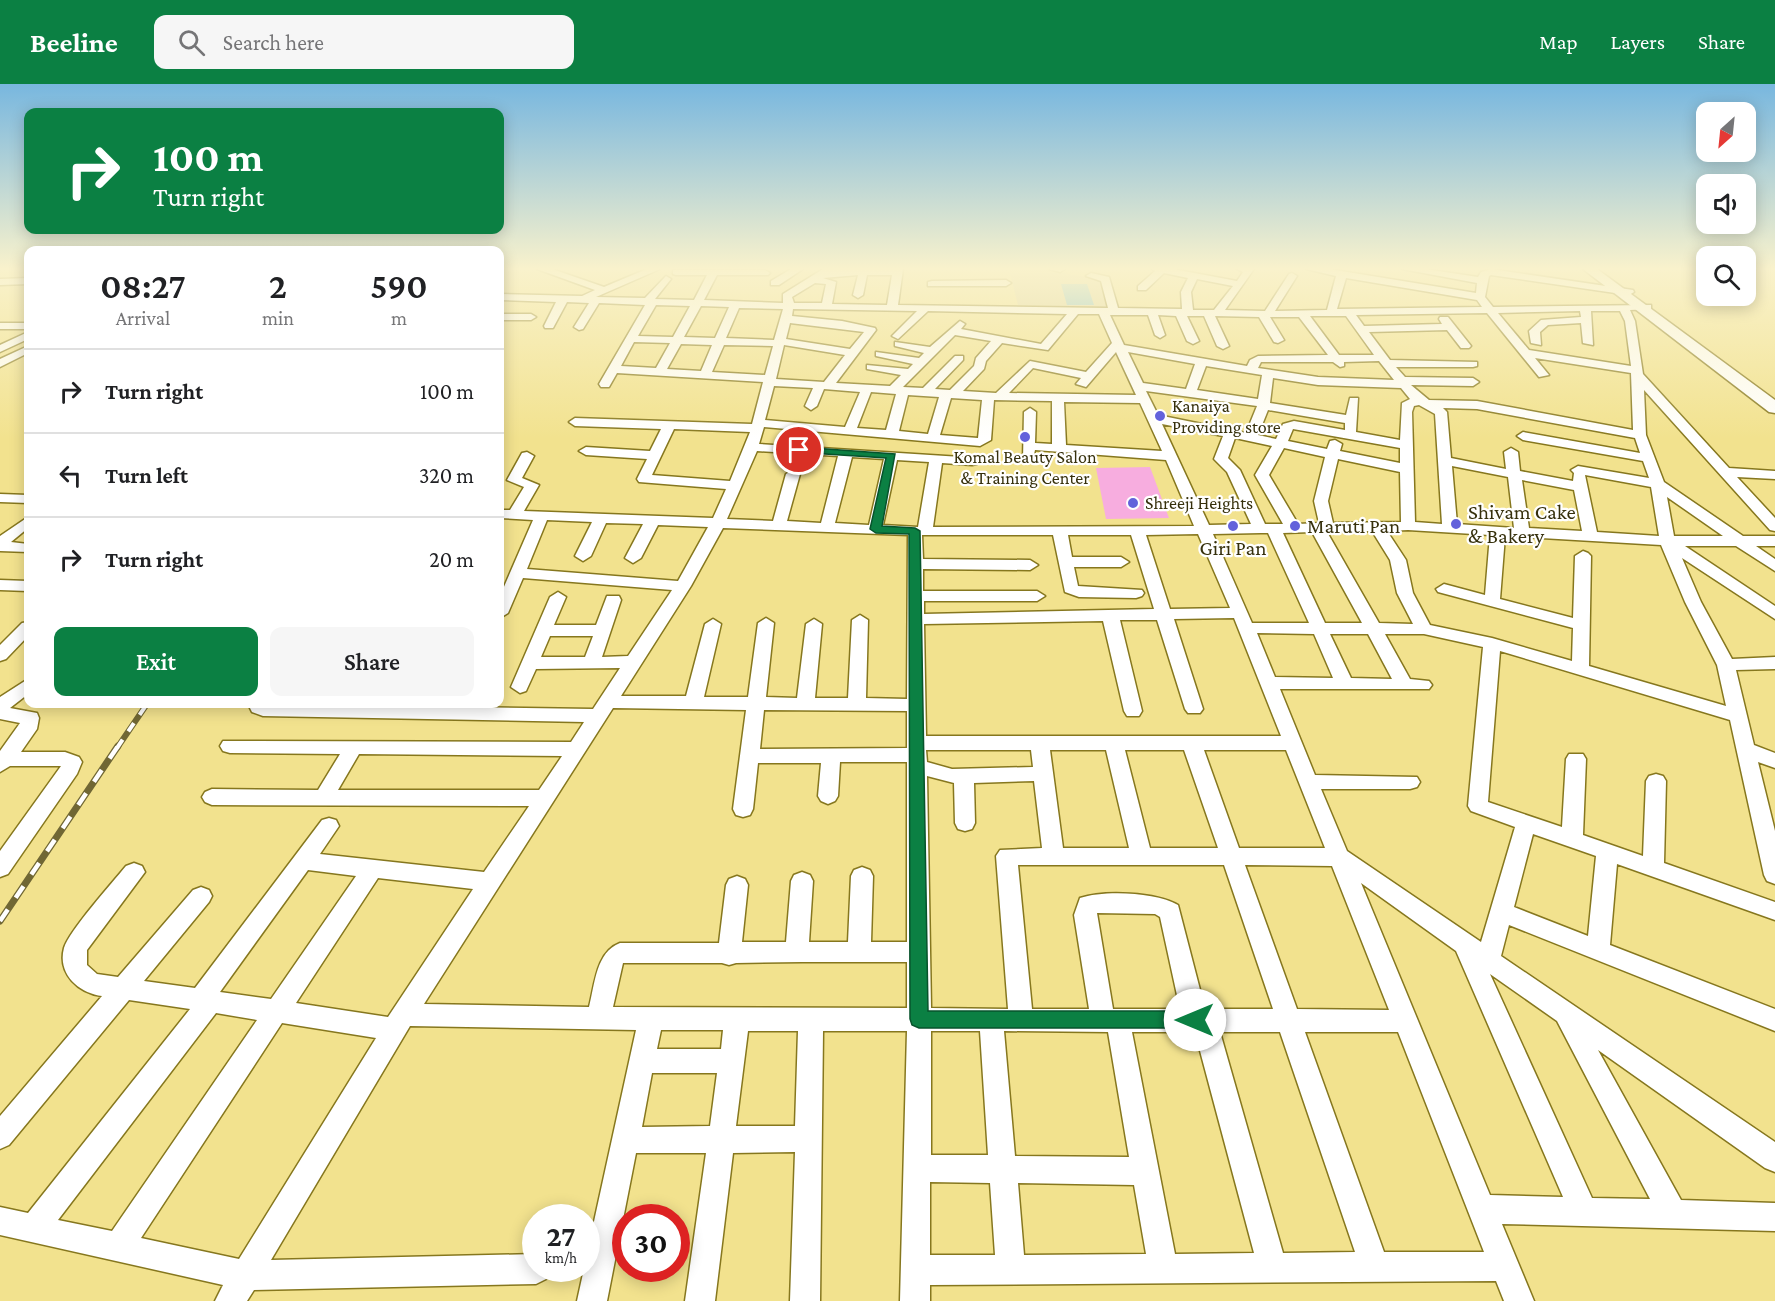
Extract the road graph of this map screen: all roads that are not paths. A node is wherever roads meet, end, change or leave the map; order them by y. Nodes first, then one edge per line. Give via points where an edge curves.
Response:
1 (6, 326) edge
2 (24, 326) edge
3 (638, 326) edge
4 (684, 326) edge
5 (726, 326) edge
6 (782, 326) edge
7 (820, 326) edge
8 (840, 326) edge
9 (909, 326) edge
10 (958, 326) edge
11 (984, 326) edge
12 (1063, 326) edge
13 (1112, 326) edge
14 (1159, 326) edge
15 (1188, 326) edge
16 (1216, 326) edge
17 (1271, 326) edge
18 (1312, 326) edge
19 (1503, 326) edge
20 (1540, 326) edge
21 (1587, 326) edge
22 (1631, 326) edge
23 (1664, 326) edge
24 (1667, 326) edge
25 (1428, 327) joint
26 (1450, 327) joint
27 (1360, 328) joint
28 (0, 331) edge
29 (953, 331) junction
30 (835, 334) junction
31 (1032, 334) dead end
32 (1160, 334) dead end
33 (24, 337) edge
34 (631, 339) junction
35 (676, 340) junction
36 (999, 340) junction
37 (1278, 340) dead end
38 (1193, 341) dead end
39 (719, 342) junction
40 (778, 342) junction
41 (1537, 343) dead end
42 (1589, 343) dead end
43 (1117, 345) junction
44 (5, 346) edge
45 (1223, 346) dead end
46 (1465, 346) dead end
47 (24, 347) edge
48 (24, 349) edge
49 (933, 351) junction
50 (855, 353) junction
51 (1526, 353) junction
52 (880, 354) dead end
53 (959, 358) dead end
54 (1336, 358) junction
55 (1293, 359) junction
56 (1202, 361) junction
57 (1384, 361) junction
58 (922, 362) junction
59 (0, 364) edge
60 (1473, 364) dead end
61 (872, 367) dead end
62 (614, 369) junction
63 (1252, 369) junction
64 (660, 372) junction
65 (1302, 372) dead end
66 (1347, 372) dead end
67 (1636, 372) junction
68 (910, 373) junction
69 (1270, 374) junction
70 (705, 375) junction
71 (1543, 375) dead end
72 (1088, 376) junction
73 (1439, 378) junction
74 (769, 381) junction
75 (1402, 382) junction
76 (1473, 382) dead end
77 (605, 384) dead end
78 (823, 385) junction
79 (867, 388) junction
80 (898, 390) junction
81 (926, 392) junction
82 (949, 393) junction
83 (1140, 393) junction
84 (1190, 393) junction
85 (993, 396) junction
86 (1064, 399) junction
87 (1354, 401) dead end
88 (1775, 401) edge
89 (1424, 403) junction
90 (1465, 404) junction
91 (1264, 405) junction
92 (811, 406) dead end
93 (1566, 406) dead end
94 (1775, 408) edge
95 (1030, 412) dead end
96 (1152, 418) junction
97 (1352, 420) junction
98 (575, 422) dead end
99 (1583, 424) junction
100 (669, 426) junction
101 (850, 430) junction
102 (756, 433) junction
103 (892, 433) junction
104 (1231, 433) junction
105 (1344, 434) junction
106 (1640, 435) junction
107 (1523, 436) dead end
108 (933, 437) junction
109 (1251, 437) junction
110 (1280, 444) junction
111 (1574, 444) junction
112 (1408, 445) junction
113 (1059, 448) junction
114 (586, 451) dead end
115 (1511, 452) dead end
116 (846, 453) junction
117 (655, 455) junction
118 (1333, 455) junction
119 (527, 456) dead end
120 (891, 456) junction
121 (1171, 456) junction
122 (1647, 458) junction
123 (936, 459) junction
124 (972, 461) dead end
125 (1445, 461) junction
126 (1408, 469) junction
127 (1578, 470) junction
128 (1726, 472) junction
129 (793, 474) dead end
130 (1514, 475) junction
131 (1775, 475) edge
132 (1658, 484) junction
133 (736, 486) junction
134 (1581, 487) junction
135 (0, 498) edge
136 (24, 499) edge
137 (507, 514) edge
138 (542, 516) junction
139 (601, 518) junction
140 (653, 520) junction
141 (719, 521) junction
142 (779, 525) junction
143 (24, 526) edge
144 (1376, 526) junction
145 (1408, 526) junction
146 (827, 527) junction
147 (1322, 527) junction
148 (1775, 527) edge
149 (1293, 528) junction
150 (1450, 528) junction
151 (876, 529) junction
152 (1267, 529) junction
153 (1059, 530) junction
154 (1203, 530) junction
155 (920, 531) junction
156 (1137, 531) junction
157 (1498, 531) junction
158 (1522, 532) junction
159 (1590, 537) junction
160 (1667, 540) junction
161 (1740, 541) junction
162 (1775, 541) edge
163 (12, 543) edge
164 (583, 556) dead end
165 (1583, 556) dead end
166 (633, 558) dead end
167 (1066, 562) junction
168 (1121, 562) dead end
169 (915, 564) junction
170 (1030, 565) dead end
171 (1775, 566) edge
172 (517, 573) junction
173 (24, 586) edge
174 (683, 586) junction
175 (3, 588) edge
176 (1443, 589) dead end
177 (1136, 593) dead end
178 (1037, 596) dead end
179 (558, 597) dead end
180 (916, 597) junction
181 (613, 600) dead end
182 (1492, 601) junction
183 (504, 604) edge
184 (1164, 614) junction
185 (1775, 614) edge
186 (1110, 615) junction
187 (916, 619) junction
188 (860, 620) dead end
189 (1243, 621) junction
190 (766, 622) dead end
191 (713, 624) dead end
192 (814, 624) dead end
193 (1581, 625) junction
194 (1319, 628) junction
195 (1424, 629) junction
196 (603, 630) junction
197 (1374, 630) junction
198 (24, 631) edge
199 (543, 631) junction
200 (1492, 643) junction
201 (0, 655) edge
202 (592, 662) junction
203 (633, 662) junction
204 (530, 663) junction
205 (1775, 663) edge
206 (1726, 665) junction
207 (1580, 669) junction
208 (1267, 683) junction
209 (1345, 684) junction
210 (1404, 684) junction
211 (1423, 685) dead end
212 (520, 687) dead end
213 (24, 688) edge
214 (693, 703) junction
215 (756, 703) junction
216 (805, 704) junction
217 (857, 704) junction
218 (916, 705) junction
219 (0, 706) edge
220 (258, 708) edge
221 (311, 708) edge
222 (457, 709) edge
223 (604, 709) junction
224 (1194, 709) dead end
225 (1133, 711) dead end
226 (0, 713) edge
227 (1738, 716) junction
228 (1291, 743) junction
229 (1114, 744) junction
230 (1192, 744) junction
231 (1040, 745) junction
232 (230, 746) dead end
233 (354, 747) junction
234 (578, 749) junction
235 (1747, 750) junction
236 (917, 755) junction
237 (750, 756) junction
238 (831, 756) junction
239 (1576, 759) dead end
240 (1775, 761) edge
241 (2, 762) edge
242 (1044, 774) junction
243 (964, 775) junction
244 (1656, 781) dead end
245 (1307, 782) junction
246 (1410, 782) dead end
247 (828, 796) dead end
248 (212, 797) dead end
249 (324, 797) junction
250 (546, 798) junction
251 (743, 809) dead end
252 (1768, 811) edge
253 (965, 823) dead end
254 (1526, 823) junction
255 (329, 826) dead end
256 (1572, 839) junction
257 (1607, 852) junction
258 (1053, 855) junction
259 (1141, 855) junction
260 (1231, 856) junction
261 (1339, 857) junction
262 (303, 861) junction
263 (0, 868) edge
264 (1653, 868) junction
265 (372, 869) junction
266 (1774, 871) edge
267 (134, 872) dead end
268 (862, 876) dead end
269 (802, 881) dead end
270 (490, 882) junction
271 (737, 885) dead end
272 (201, 896) dead end
273 (1775, 911) edge
274 (1501, 912) junction
275 (1464, 942) junction
276 (1598, 950) junction
277 (918, 952) junction
278 (859, 953) junction
279 (729, 954) junction
280 (797, 954) junction
281 (1488, 958) junction
282 (123, 988) junction
283 (206, 1000) junction
284 (274, 1011) junction
285 (1564, 1012) junction
286 (598, 1018) junction
287 (651, 1018) junction
288 (737, 1018) junction
289 (811, 1019) junction
290 (919, 1019) junction
291 (1021, 1019) junction
292 (991, 1020) junction
293 (1111, 1020) junction
294 (1200, 1020) junction
295 (1288, 1020) junction
296 (1775, 1020) edge
297 (1406, 1021) junction
298 (399, 1022) junction
299 (642, 1060) junction
300 (732, 1062) junction
301 (0, 1136) edge
302 (808, 1139) junction
303 (625, 1140) junction
304 (721, 1140) junction
305 (1775, 1158) edge
306 (916, 1168) junction
307 (1002, 1169) junction
308 (1146, 1171) junction
309 (1482, 1209) junction
310 (1584, 1212) junction
311 (1673, 1214) junction
312 (1775, 1217) edge
313 (0, 1221) edge
314 (35, 1227) junction
315 (600, 1237) edge
316 (119, 1246) junction
317 (1504, 1266) junction
318 (1375, 1267) junction
319 (1163, 1268) junction
320 (1272, 1268) junction
321 (522, 1269) edge
322 (915, 1270) junction
323 (1011, 1270) junction
324 (246, 1275) junction
325 (592, 1282) edge
326 (230, 1301) edge
327 (592, 1301) edge
328 (700, 1301) edge
329 (805, 1301) edge
330 (915, 1301) edge
331 (1519, 1301) edge

1 - 2 street
1 - 28 street
3 - 34 street
4 - 35 street
5 - 39 street
6 - 40 street
7 - 30 street
8 - 30 street
9 - 49 street via 898,340
10 - 29 street
11 - 31 street
12 - 36 street via 1046,347
13 - 43 street
14 - 32 street
15 - 38 street
16 - 45 street
17 - 37 street
18 - 54 street
19 - 51 street
20 - 41 street via 1534,331
21 - 42 street
22 - 67 street
23 - 94 main road
24 - 88 main road
25 - 26 street
25 - 27 street
26 - 46 street
27 - 57 street
29 - 36 street
29 - 49 street
30 - 40 street
30 - 50 street
30 - 50 street via 866,328 871,332
33 - 44 street
34 - 35 street
34 - 62 street
35 - 39 street
35 - 64 street
36 - 82 street via 980,360 980,367
39 - 40 street
39 - 70 street
40 - 74 street
43 - 56 street
43 - 72 street
43 - 83 street
44 - 47 street
48 - 59 street
49 - 58 street
50 - 78 street
51 - 67 street
51 - 71 street
52 - 58 street
53 - 81 street
54 - 55 street
54 - 57 street
54 - 66 street
55 - 63 street via 1258,359
55 - 65 street
56 - 63 street
56 - 84 street
57 - 60 street
57 - 75 street
58 - 68 street
61 - 68 street
62 - 64 street
62 - 77 street
63 - 69 street
64 - 70 street
67 - 106 street
67 - 128 street
68 - 80 street
69 - 75 street via 1318,381
69 - 91 street
70 - 74 street
72 - 85 street via 1027,365
72 - 86 street
73 - 75 street
73 - 76 street
73 - 90 street
74 - 78 street
74 - 102 street
75 - 89 street
78 - 79 street
78 - 92 street
79 - 80 street
79 - 101 street
80 - 81 street
80 - 103 street
81 - 82 street
82 - 85 street
82 - 108 street
83 - 84 street
83 - 86 street
83 - 96 street
84 - 91 street
85 - 86 street
85 - 108 street via 982,441
86 - 113 street
87 - 97 street
89 - 90 street
89 - 112 street via 1407,405
89 - 125 street via 1441,412
90 - 99 street
91 - 97 street
91 - 109 street
93 - 99 street
95 - 113 street via 1028,451
96 - 104 street
96 - 121 street
97 - 105 street
98 - 100 street
99 - 106 street
100 - 102 street
100 - 117 street
101 - 102 street
101 - 103 street
102 - 116 street
102 - 133 street
103 - 108 street
104 - 109 street
104 - 152 street via 1221,459 1233,470
105 - 110 street via 1290,426
105 - 112 street
105 - 118 street
106 - 122 street
107 - 111 street
109 - 110 street
110 - 118 street
110 - 149 street via 1262,475
111 - 122 street
111 - 127 street
112 - 126 street
113 - 121 street
114 - 117 street
115 - 130 street
116 - 120 street
116 - 146 street
117 - 133 street via 643,477 647,481
118 - 126 street
118 - 147 street via 1321,501
119 - 137 street via 514,480 532,485
120 - 123 street
120 - 151 street
121 - 154 street
122 - 132 street
123 - 124 street
123 - 155 street
125 - 130 street
125 - 150 street
126 - 145 street
127 - 132 street
127 - 134 street
128 - 131 street
128 - 148 street
129 - 142 street
130 - 134 street
130 - 158 street
132 - 160 street
132 - 161 street
133 - 141 street
134 - 159 street
135 - 136 street
137 - 138 street
138 - 139 street
138 - 172 street
139 - 140 street
139 - 164 street
140 - 141 street
140 - 166 street
141 - 142 street
141 - 174 street
142 - 146 street
143 - 163 street
144 - 145 street
144 - 147 street
144 - 195 street via 1398,560 1405,593
145 - 150 street
146 - 151 street
147 - 149 street
147 - 197 street
149 - 152 street
150 - 157 street
151 - 155 street
152 - 154 street
152 - 194 street
153 - 155 street
153 - 156 street
153 - 167 street
154 - 156 street
154 - 189 street
155 - 169 street
156 - 184 street
157 - 158 street
157 - 182 street
158 - 159 street
159 - 160 street
160 - 161 street
160 - 185 street
160 - 206 street
161 - 162 street
161 - 171 street
165 - 193 street
167 - 168 street
167 - 177 street via 1074,591
169 - 170 street
169 - 180 street
172 - 174 street
172 - 183 street
173 - 175 street
174 - 203 street
176 - 182 street
178 - 180 street
179 - 199 street
180 - 187 street
181 - 196 street
182 - 193 street
184 - 186 street
184 - 189 street
184 - 224 street
186 - 187 street
186 - 225 street
187 - 218 street
188 - 217 street
189 - 194 street
189 - 208 street
190 - 215 street
191 - 214 street
192 - 216 street
193 - 207 street
194 - 197 street
194 - 209 street
195 - 197 street
195 - 200 street
196 - 199 street
196 - 202 street
197 - 210 street
198 - 201 street
199 - 204 street
200 - 207 street
200 - 254 street via 1478,806
202 - 203 street
202 - 204 street
203 - 223 street
204 - 212 street
205 - 206 street
206 - 227 street
207 - 227 street
208 - 209 street
208 - 228 street
209 - 210 street
210 - 211 street
213 - 219 street
214 - 215 street
214 - 223 street
215 - 216 street
215 - 237 street
216 - 217 street
217 - 218 street
218 - 236 street
220 - 221 street
221 - 222 street
222 - 223 street
223 - 234 street
226 - 241 street via 30,718 28,729
227 - 235 street
228 - 230 street
228 - 245 street
229 - 230 street
229 - 231 street
229 - 259 street
230 - 260 street
231 - 236 street
231 - 242 street
232 - 233 street
233 - 234 street
233 - 249 street
234 - 250 street
235 - 240 street
235 - 252 street
236 - 238 street
236 - 243 street via 946,775
236 - 277 street
237 - 238 street
237 - 251 street
238 - 247 street
239 - 256 street
241 - 263 street via 72,762
242 - 243 street
242 - 258 street
243 - 253 street
244 - 264 street
245 - 246 street
245 - 261 street
248 - 249 street
249 - 250 street
250 - 270 street
252 - 266 street
254 - 256 street
254 - 274 street
255 - 262 street
256 - 257 street
257 - 264 street
257 - 276 street
258 - 259 street
258 - 291 street via 1010,855 1006,860
259 - 260 street
260 - 261 street
260 - 295 street
261 - 275 street
261 - 297 street
262 - 265 street
262 - 283 street
264 - 273 street
265 - 270 street
265 - 284 street
267 - 282 street via 76,948 73,960 84,979
268 - 278 street
269 - 280 street
270 - 298 street
271 - 279 street
272 - 282 street
274 - 276 street
274 - 281 street
275 - 281 street
275 - 310 street
276 - 296 street
277 - 278 street
277 - 290 street
278 - 280 street
279 - 280 street
279 - 286 street via 620,953 615,956
281 - 285 street
282 - 283 street
282 - 301 street
283 - 284 street
283 - 314 street
284 - 298 street
284 - 316 street
285 - 305 street
285 - 311 street
286 - 287 street
286 - 298 street
287 - 288 street
287 - 299 street
288 - 289 street
288 - 300 street
289 - 290 street
289 - 302 street
290 - 292 street
290 - 306 street
291 - 292 street
291 - 293 street
292 - 307 street
293 - 294 street
293 - 294 street via 1085,915 1088,905 1159,905 1170,912
293 - 308 street
294 - 295 street
294 - 320 street
295 - 297 street
295 - 318 street
297 - 309 street
298 - 324 street
299 - 300 street
299 - 303 street
300 - 304 street
302 - 304 street
302 - 329 street
303 - 304 street
303 - 315 street
304 - 328 street
306 - 307 street
306 - 322 street
307 - 308 street
307 - 323 street
308 - 319 street
309 - 310 street
309 - 317 street
310 - 311 street
311 - 312 street
313 - 314 street
314 - 316 street
316 - 324 street
317 - 318 street
317 - 331 street
318 - 320 street
319 - 320 street
319 - 323 street
321 - 324 street
322 - 323 street
322 - 330 street
324 - 326 street
325 - 327 street

